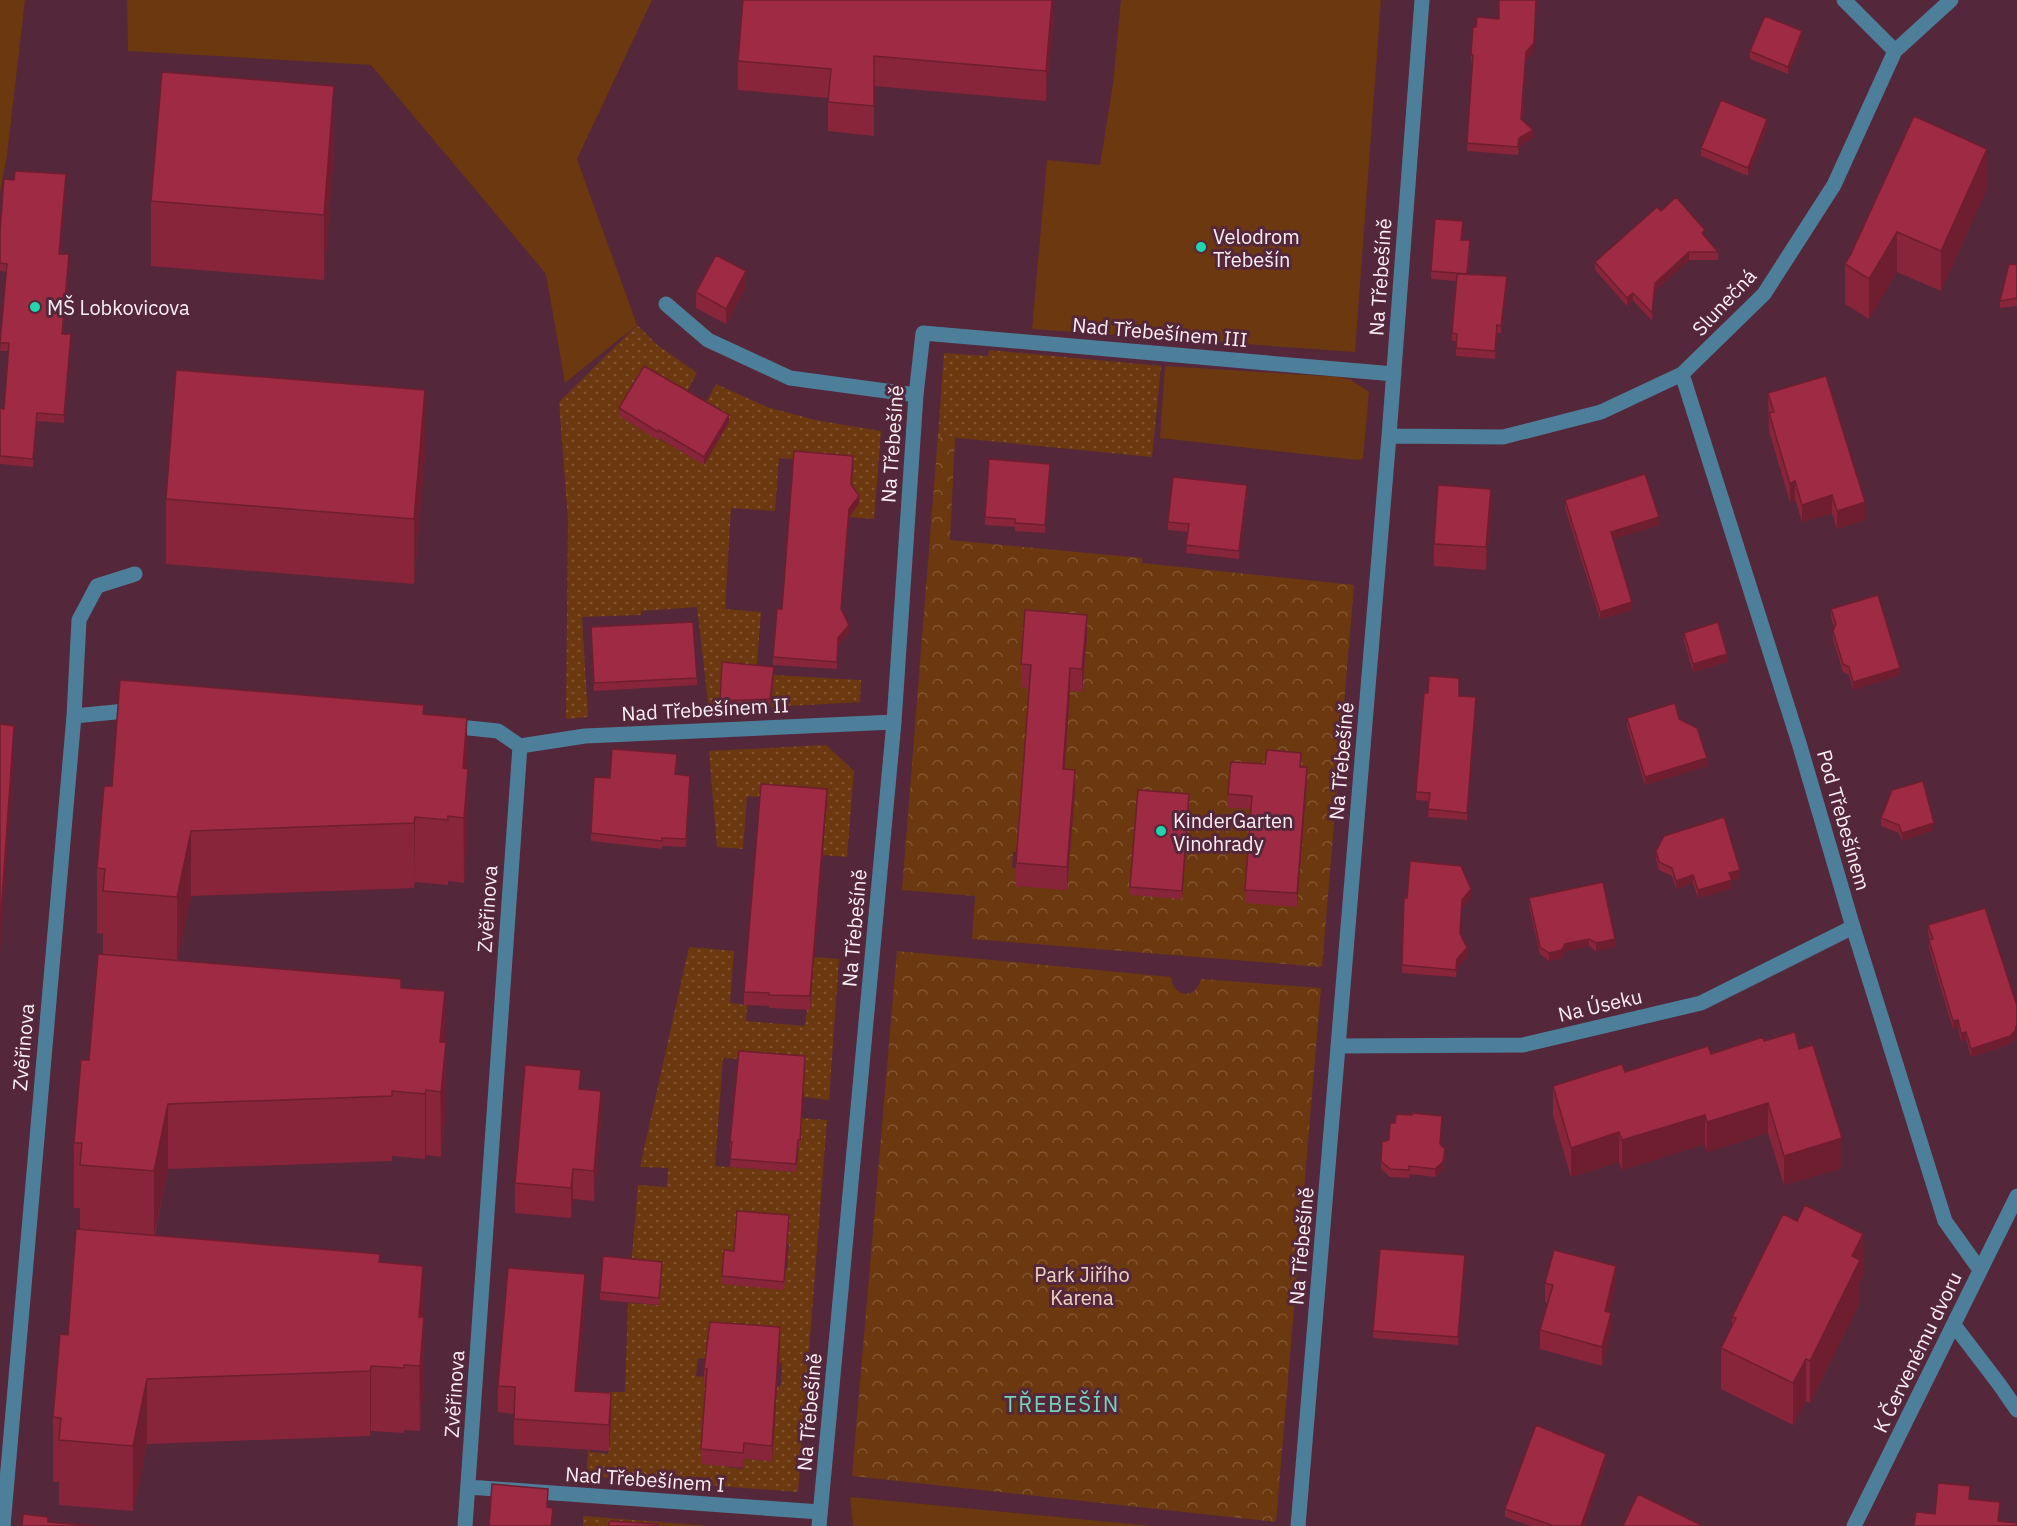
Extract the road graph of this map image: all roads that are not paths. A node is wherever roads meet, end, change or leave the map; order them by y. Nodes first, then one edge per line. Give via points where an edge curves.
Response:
1 (1422, 0) edge
2 (1844, 0) edge
3 (1952, 0) edge
4 (1895, 51) junction
5 (666, 304) dead end
6 (922, 333) joint
7 (1394, 374) junction
8 (1682, 374) junction
9 (916, 395) junction
10 (1389, 436) junction
11 (135, 574) dead end
12 (152, 708) edge
13 (74, 716) junction
14 (894, 722) junction
15 (429, 724) edge
16 (520, 746) junction
17 (1853, 927) junction
18 (1339, 1046) junction
19 (2017, 1196) edge
20 (1980, 1270) junction
21 (1954, 1325) junction
22 (2017, 1410) edge
23 (468, 1487) junction
24 (819, 1519) edge
25 (3, 1526) edge
26 (465, 1526) edge
27 (1298, 1526) edge
28 (1854, 1526) edge

1 - 7 street, Na Třebešíně
2 - 4 street
3 - 4 street, Slunečná
4 - 8 street, Slunečná via 1834,185 1764,294
5 - 9 street via 708,340 790,378
6 - 7 street, Nad Třebešínem III
6 - 9 street, Na Třebešíně
7 - 10 street, Na Třebešíně
8 - 10 street, Slunečná via 1601,412 1503,437
8 - 17 street, Pod Třebešínem
9 - 14 street, Na Třebešíně
10 - 18 street, Na Třebešíně
11 - 13 street, Zvěřinova via 97,586 79,620
12 - 13 street
13 - 25 street, Zvěřinova
14 - 16 street, Nad Třebešínem II via 585,736
14 - 24 street, Na Třebešíně
15 - 16 street via 498,731
16 - 23 street, Zvěřinova
17 - 18 street, Na Úseku via 1701,1003 1523,1045
17 - 20 street, Pod Třebešínem via 1945,1221
18 - 27 street, Na Třebešíně
19 - 20 street, K Červenému dvoru
20 - 21 street, K Červenému dvoru
21 - 22 street
21 - 28 street, K Červenému dvoru
23 - 24 street, Nad Třebešínem I
23 - 26 street, Zvěřinova

